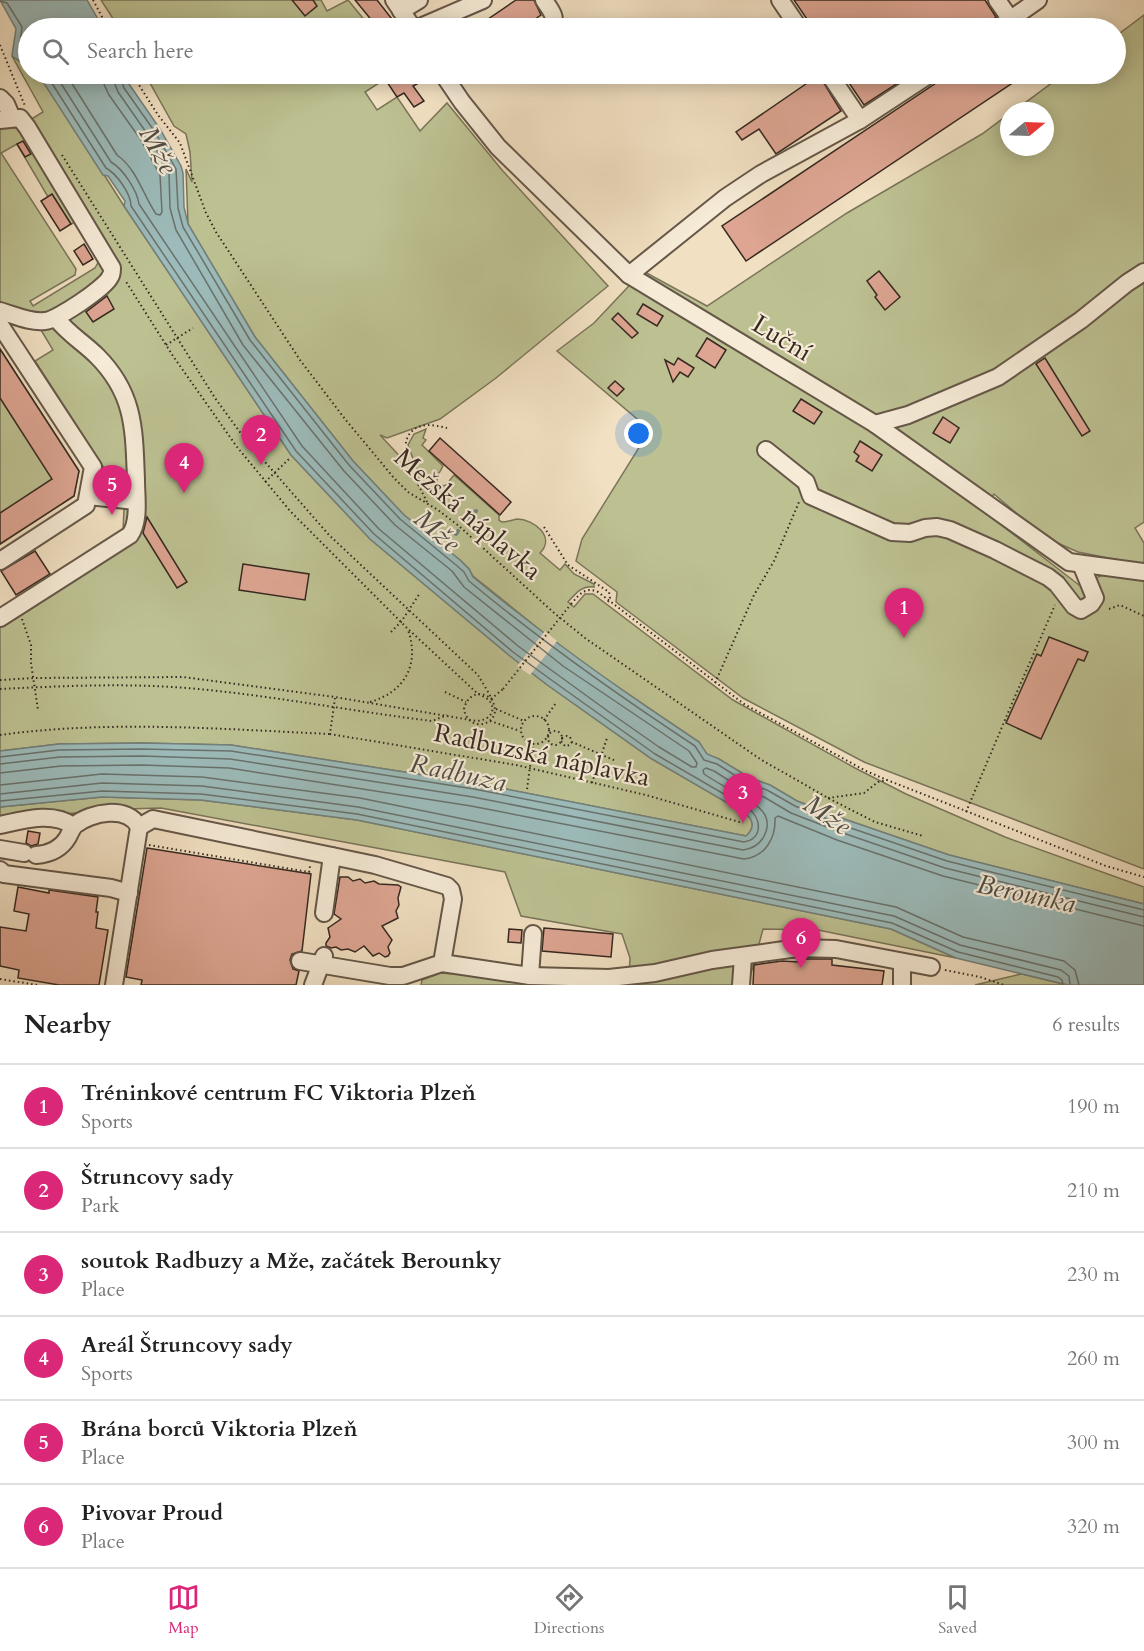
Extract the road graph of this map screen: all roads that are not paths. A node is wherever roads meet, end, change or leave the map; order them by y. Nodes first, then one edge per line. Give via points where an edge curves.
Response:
1 (419, 0) edge
2 (483, 0) edge
3 (544, 0) edge
4 (780, 0) edge
5 (997, 0) edge
6 (1038, 0) edge
7 (397, 6) edge
8 (454, 18) edge
9 (554, 18) edge
10 (792, 18) edge
11 (1002, 18) edge
12 (1012, 18) edge
13 (449, 84) edge
14 (836, 84) edge
15 (915, 84) edge
16 (0, 98) edge
17 (14, 116) edge
18 (860, 120) junction
19 (1144, 272) edge
20 (629, 275) junction
21 (0, 311) edge
22 (56, 318) junction
23 (0, 325) edge
24 (875, 424) junction
25 (766, 450) dead end
26 (88, 496) junction
27 (136, 501) junction
28 (0, 561) edge
29 (1081, 564) junction
30 (1144, 572) edge
31 (0, 618) edge
32 (0, 825) edge
33 (73, 826) junction
34 (137, 835) junction
35 (0, 849) edge
36 (332, 856) junction
37 (0, 870) edge
38 (129, 893) junction
39 (324, 913) dead end
40 (533, 934) dead end
41 (743, 957) junction
42 (322, 960) junction
43 (300, 961) dead end
44 (902, 962) junction
45 (442, 963) junction
46 (931, 967) road end
47 (530, 976) junction
48 (398, 980) edge
49 (114, 985) edge
50 (313, 985) edge
51 (741, 985) edge
52 (902, 985) edge

1 - 7 street
2 - 8 street
3 - 9 street
4 - 10 street
5 - 11 street
6 - 12 street
13 - 20 street, Luční via 498,147
14 - 18 street
15 - 18 street
16 - 17 street
17 - 22 street via 27,127 112,268 103,285
18 - 20 street via 725,198
19 - 24 street via 998,377 908,415
20 - 24 street, Luční
21 - 22 street via 34,321
22 - 27 street via 98,356 123,392 133,424
23 - 26 street via 93,467
24 - 29 street, Luční via 1069,562
25 - 29 street via 806,482 811,496 892,532 937,527 977,542 1048,578 1081,610 1095,598
26 - 27 street
26 - 28 street via 86,505
27 - 31 street via 134,530 130,535
29 - 30 street, Luční
32 - 33 street via 52,817
33 - 34 street via 98,814 117,813 135,819
33 - 35 street via 64,843 52,852 30,854
34 - 36 street via 153,819
34 - 38 street
36 - 39 street
36 - 45 street via 447,886 453,899
37 - 38 street via 4,874
38 - 49 street
40 - 47 street
41 - 44 street via 798,948 836,948
41 - 47 street via 609,978
41 - 51 street
42 - 43 street
42 - 48 street
42 - 50 street
44 - 46 street
44 - 52 street
45 - 47 street
45 - 48 street

